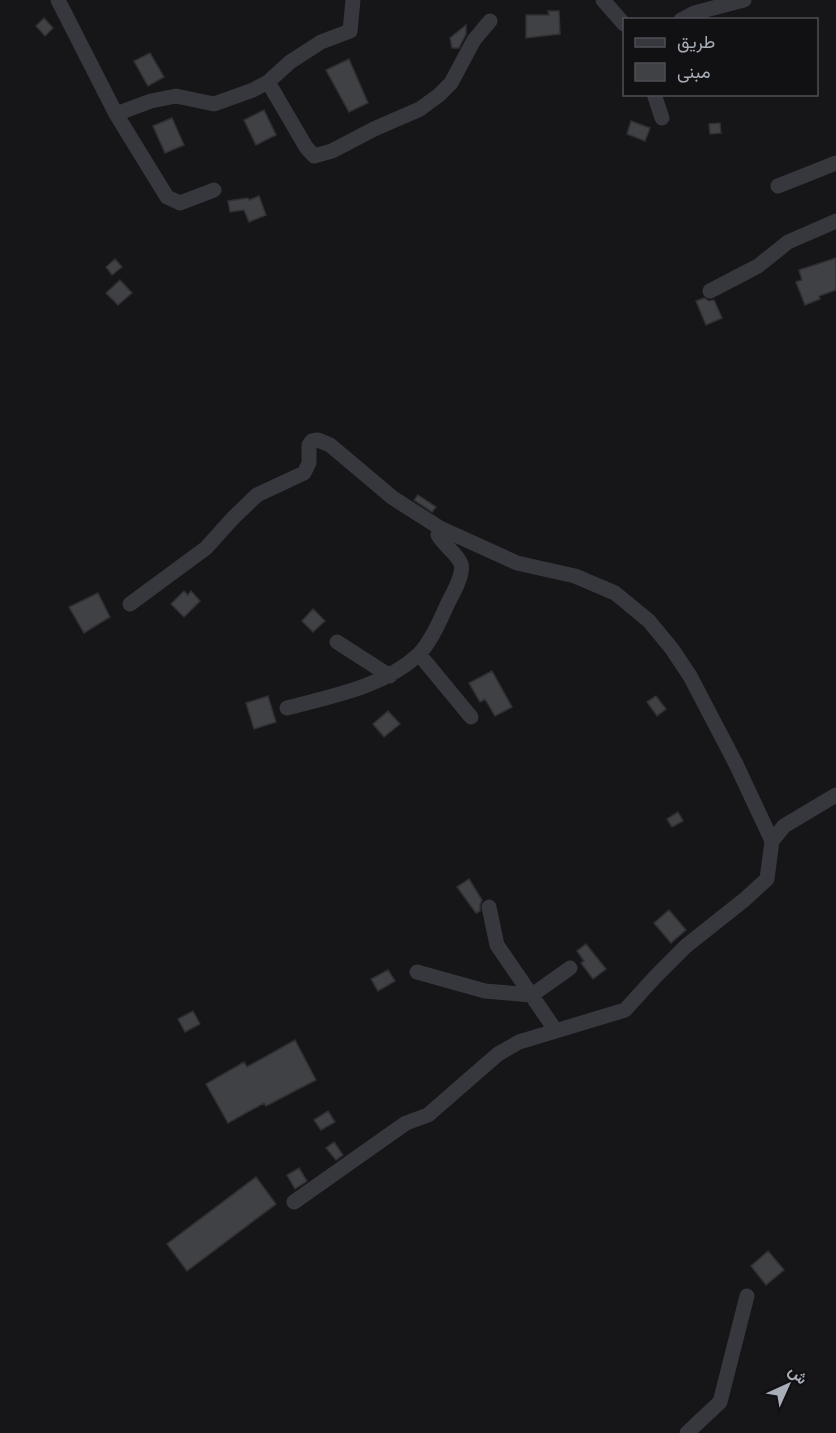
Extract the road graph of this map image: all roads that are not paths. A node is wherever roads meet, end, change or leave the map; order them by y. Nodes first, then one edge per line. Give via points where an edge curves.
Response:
1 (58, 0) edge
2 (353, 0) edge
3 (603, 0) edge
4 (744, 0) edge
5 (685, 18) edge
6 (490, 21) dead end
7 (623, 23) edge
8 (268, 82) junction
9 (655, 96) edge
10 (116, 114) junction
11 (662, 118) dead end
12 (836, 164) edge
13 (778, 186) dead end
14 (214, 190) dead end
15 (836, 221) edge
16 (710, 291) dead end
17 (440, 528) junction
18 (130, 604) dead end
19 (337, 642) dead end
20 (419, 654) junction
21 (390, 676) junction
22 (287, 708) dead end
23 (471, 717) dead end
24 (836, 795) edge
25 (772, 841) junction
26 (489, 907) dead end
27 (570, 968) dead end
28 (417, 972) dead end
29 (531, 995) junction
30 (556, 1031) junction
31 (294, 1202) dead end
32 (747, 1296) dead end
33 (687, 1433) edge

1 - 10 street
2 - 8 street via 350,31 321,42
3 - 7 street
4 - 5 street
6 - 8 street via 474,40 450,83 420,110 314,156
8 - 10 street via 214,104 176,96
9 - 11 street
10 - 14 street via 167,196 180,203
12 - 13 street
15 - 16 street via 788,242 759,266
17 - 18 street via 393,498 330,445 312,441 304,473 257,495 206,548
17 - 20 street via 438,535 462,568 449,601
17 - 25 street via 517,563 575,576 615,593 649,621 690,676
19 - 21 street
20 - 21 street
20 - 23 street
21 - 22 street
24 - 25 street via 784,826
25 - 30 street via 767,879 686,946 625,1010
26 - 29 street via 497,945
27 - 29 street
28 - 29 street via 485,990
29 - 30 street
30 - 31 street via 519,1042 498,1054 428,1115 406,1124
32 - 33 street via 720,1402

